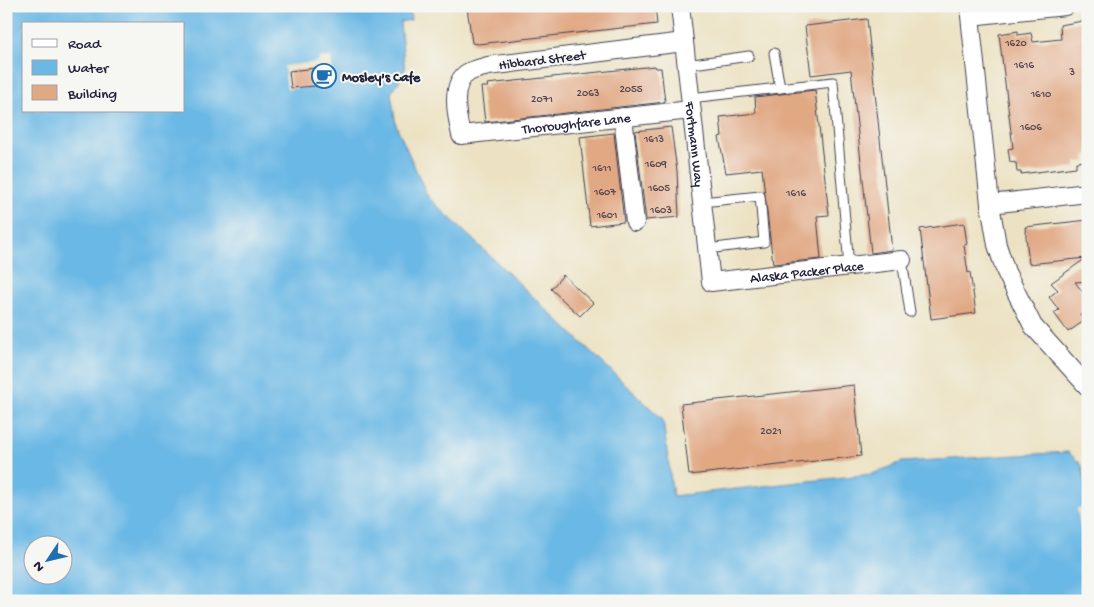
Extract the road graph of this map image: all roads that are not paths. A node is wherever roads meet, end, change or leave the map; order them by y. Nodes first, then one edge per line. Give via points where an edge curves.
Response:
1 (680, 6) edge
2 (1065, 6) edge
3 (684, 42) junction
4 (774, 53) dead end
5 (749, 56) dead end
6 (686, 65) junction
7 (780, 88) junction
8 (691, 104) junction
9 (623, 117) junction
10 (461, 135) joint
11 (1088, 193) edge
12 (702, 202) junction
13 (990, 204) junction
14 (635, 222) dead end
15 (707, 249) junction
16 (902, 260) joint
17 (849, 266) junction
18 (711, 282) joint
19 (910, 312) dead end
20 (1082, 369) edge
21 (1088, 387) edge

1 - 3 street, Fortmann Way
2 - 13 street via 970,16
3 - 6 street, Fortmann Way
3 - 10 street, Hibbard Street via 488,66 468,72 460,80 456,95
4 - 7 lane
5 - 6 lane
6 - 8 street, Fortmann Way
7 - 8 lane
7 - 17 lane via 832,82
8 - 9 street, Thoroughfare Lane
8 - 12 street, Fortmann Way
9 - 10 street, Thoroughfare Lane
9 - 14 street
11 - 13 street
12 - 15 street, Fortmann Way
12 - 15 lane via 760,196 764,242
13 - 20 street via 997,245 1021,306 1033,326
15 - 18 street, Fortmann Way
16 - 17 street, Alaska Packer Place
16 - 19 lane
17 - 18 street, Alaska Packer Place
20 - 21 street

